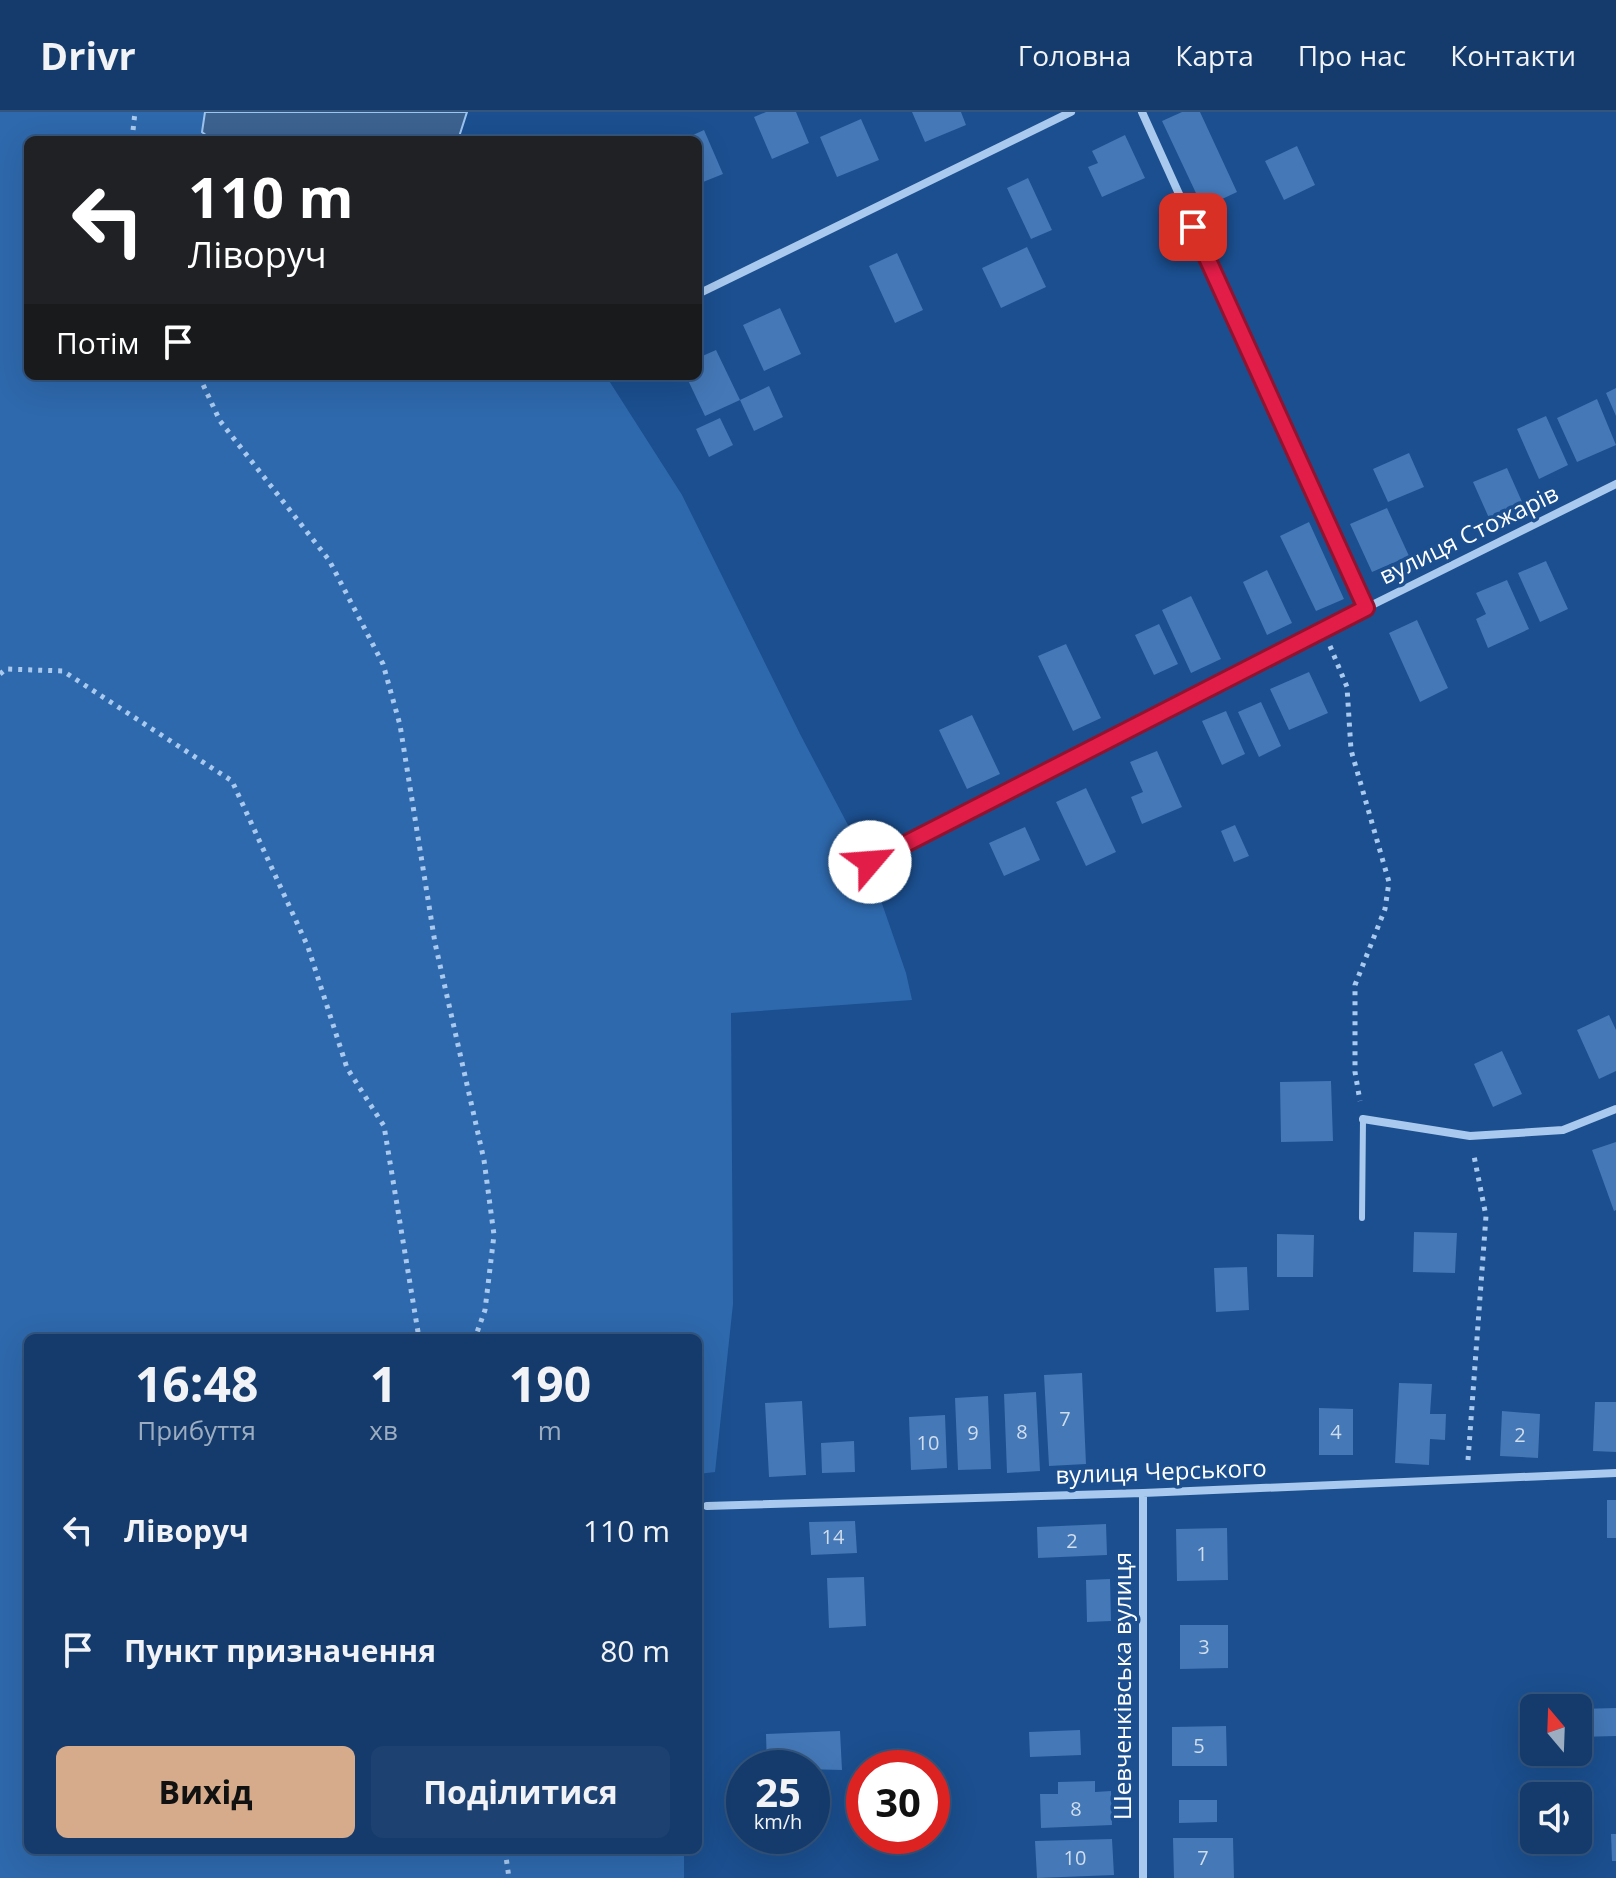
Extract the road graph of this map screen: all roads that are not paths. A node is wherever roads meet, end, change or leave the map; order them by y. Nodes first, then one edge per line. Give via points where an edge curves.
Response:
1 (1071, 112) edge
2 (1142, 112) edge
3 (702, 292) edge
4 (1616, 484) edge
5 (1366, 608) junction
6 (870, 862) dead end
7 (1616, 1109) edge
8 (1363, 1119) joint
9 (1362, 1218) dead end
10 (1616, 1473) edge
11 (1143, 1493) junction
12 (707, 1506) dead end
13 (1143, 1878) edge

1 - 3 street
2 - 5 street
4 - 5 street, вулиця Стожарів
5 - 6 street, вулиця Стожарів
7 - 8 street via 1563,1130 1470,1136
8 - 9 lane
10 - 11 street, вулиця Черського
11 - 12 street, вулиця Черського
11 - 13 street, Шевченківська вулиця

